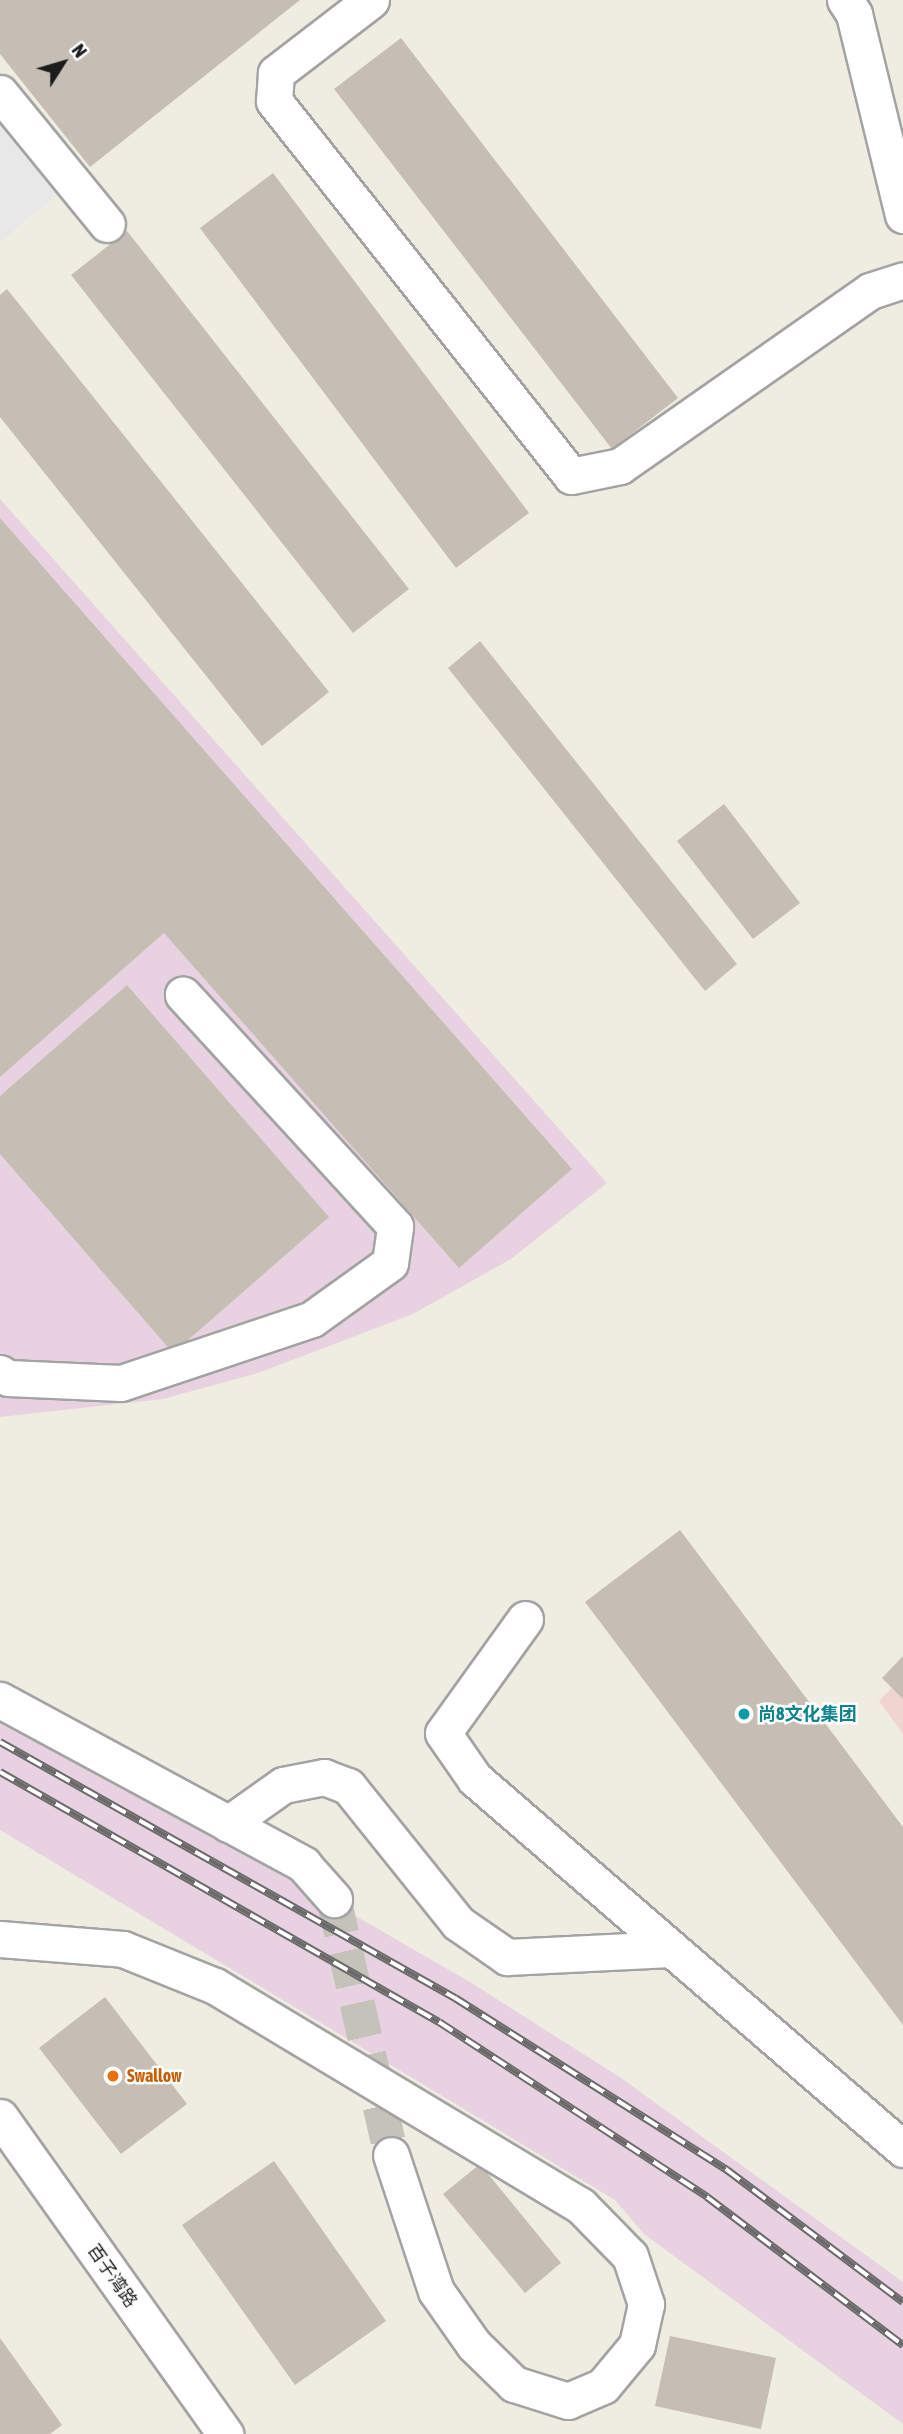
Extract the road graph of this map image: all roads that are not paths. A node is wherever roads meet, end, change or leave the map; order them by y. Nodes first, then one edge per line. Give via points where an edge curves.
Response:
1 (371, 0) edge
2 (845, 0) edge
3 (0, 93) edge
4 (903, 215) edge
5 (107, 224) dead end
6 (903, 280) edge
7 (183, 995) dead end
8 (0, 1373) edge
9 (525, 1619) dead end
10 (0, 1700) edge
11 (228, 1824) junction
12 (334, 1899) tunnel mouth
13 (0, 1939) edge
14 (671, 1949) junction
15 (0, 2117) edge
16 (903, 2150) edge
17 (391, 2155) tunnel mouth
18 (225, 2434) edge

1 - 6 street via 276,73 274,101 571,476 620,466 870,291
2 - 4 street via 854,14
3 - 5 street
7 - 8 street via 395,1226 390,1263 312,1319 121,1383 8,1378
9 - 14 street via 443,1733 475,1779
10 - 11 street
11 - 12 street via 303,1864
11 - 14 street via 283,1785 324,1777 348,1786 458,1923 507,1957
13 - 17 street via 124,1949 215,1986 580,2205 630,2256 646,2304 638,2345 603,2386 568,2401 514,2384 474,2344 436,2291
14 - 16 street
15 - 18 street, 百子湾路

